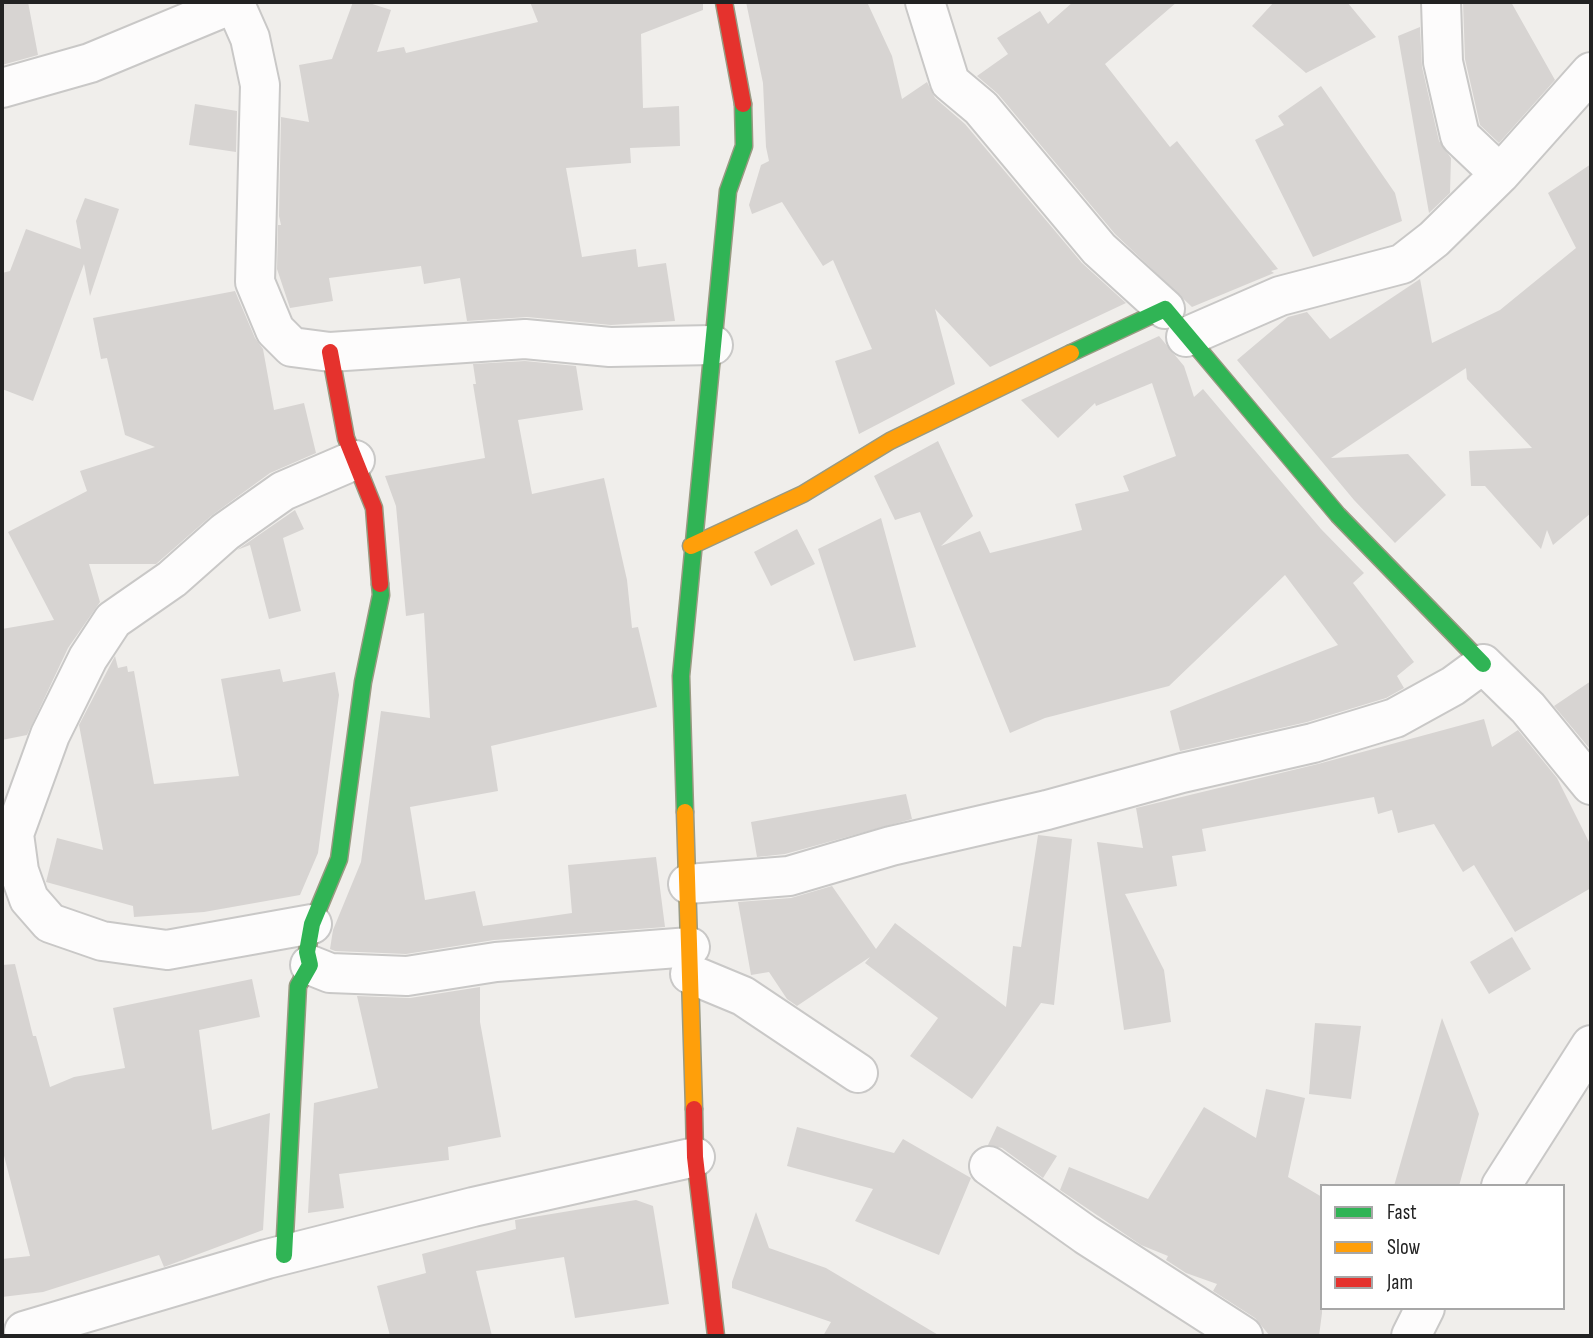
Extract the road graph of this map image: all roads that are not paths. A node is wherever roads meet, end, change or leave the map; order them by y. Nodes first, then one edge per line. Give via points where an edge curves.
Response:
1 (724, 2) edge
2 (925, 2) edge
3 (1441, 2) edge
4 (236, 3) edge
5 (1591, 72) edge
6 (2, 88) edge
7 (1500, 174) junction
8 (1175, 323) junction
9 (713, 345) junction
10 (330, 352) junction
11 (355, 460) junction
12 (691, 546) junction
13 (1483, 664) junction
14 (1591, 785) edge
15 (688, 884) junction
16 (312, 924) junction
17 (690, 961) junction
18 (310, 965) junction
19 (1591, 1045) edge
20 (858, 1073) dead end
21 (695, 1157) junction
22 (989, 1166) dead end
23 (1502, 1184) edge
24 (284, 1255) junction
25 (1424, 1310) edge
26 (24, 1331) dead end
27 (716, 1336) edge
28 (1243, 1336) edge
29 (1411, 1336) edge

1 - 9 street via 742,87 744,146 728,191
2 - 8 street via 950,82 981,108 1099,249
3 - 7 street via 1443,61 1460,136
4 - 6 street via 90,63
4 - 10 street via 250,38 260,85 255,282 275,330 292,347
5 - 7 street
7 - 8 street via 1402,264
8 - 12 street via 946,413 803,494
8 - 13 street via 1338,514
9 - 10 street via 610,347 524,339
9 - 12 street
10 - 11 street via 346,438
11 - 16 street via 374,508 381,595 363,682 339,859
11 - 16 street via 283,491 113,620 88,658 50,735 14,834 29,899 50,923 102,942 167,950
12 - 15 street via 681,676
13 - 14 street via 1528,708
13 - 15 street via 1395,718 1313,743 891,846 789,876
15 - 17 street
16 - 18 street via 307,952
17 - 18 street via 496,962 407,976 330,973
17 - 20 street
17 - 21 street
18 - 24 street via 298,986
19 - 23 street
21 - 24 street
21 - 27 street
22 - 28 street
24 - 26 street
25 - 29 street

